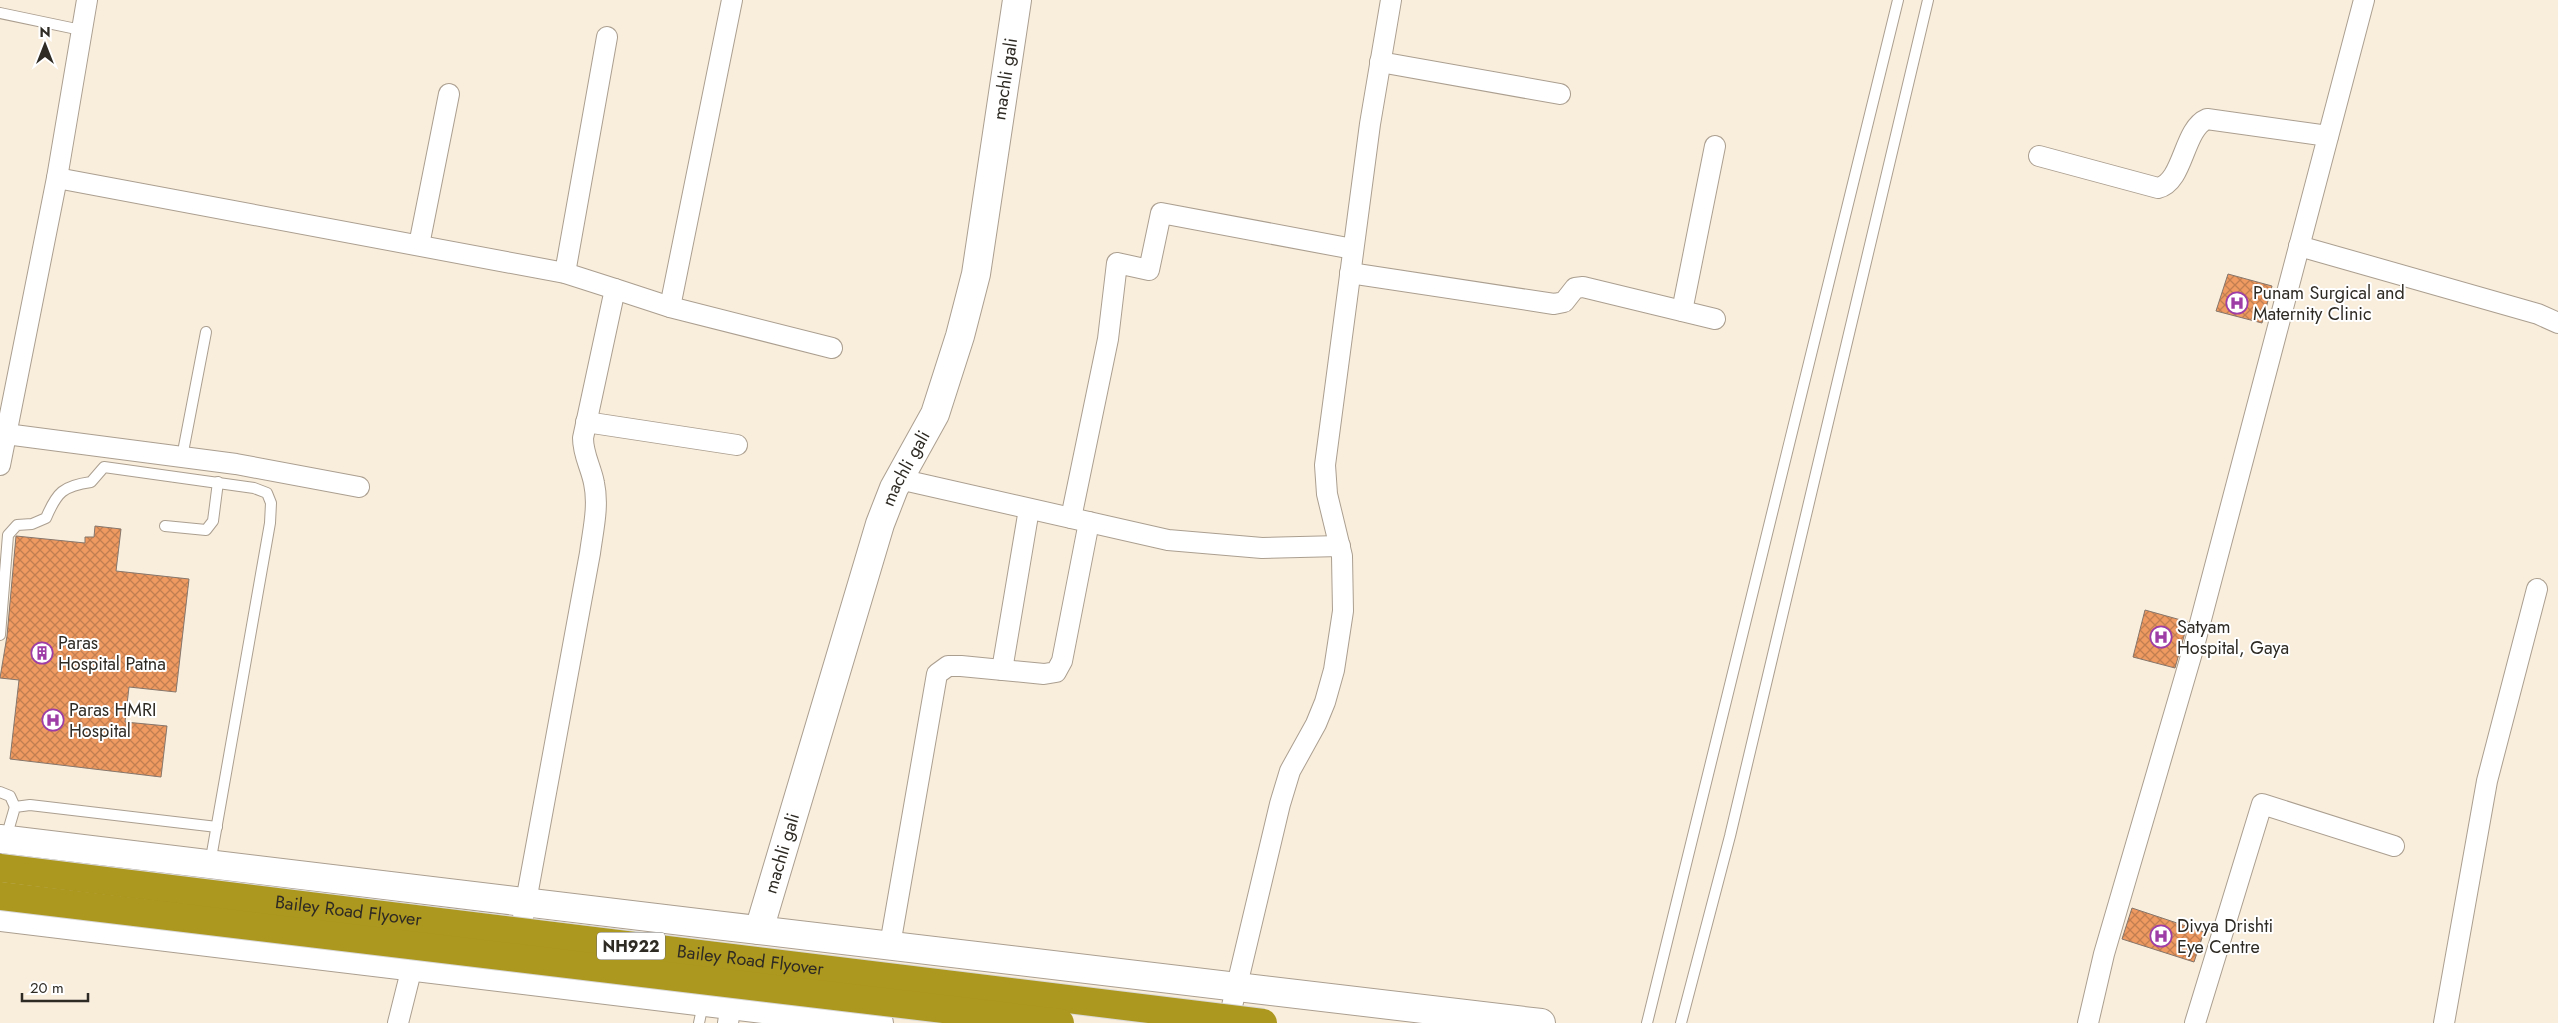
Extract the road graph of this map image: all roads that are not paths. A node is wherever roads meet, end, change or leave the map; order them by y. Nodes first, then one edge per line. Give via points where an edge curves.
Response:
1 (87, 0) edge
2 (732, 0) edge
3 (1017, 0) edge
4 (1391, 0) edge
5 (1898, 0) edge
6 (1928, 0) edge
7 (2364, 0) edge
8 (0, 13) edge
9 (81, 30) junction
10 (607, 36) dead end
11 (1380, 62) junction
12 (450, 94) dead end
13 (1560, 94) dead end
14 (2328, 136) junction
15 (1715, 146) dead end
16 (2039, 156) dead end
17 (57, 178) junction
18 (419, 245) junction
19 (2299, 246) junction
20 (1353, 249) junction
21 (565, 273) junction
22 (1350, 273) junction
23 (615, 288) junction
24 (670, 307) junction
25 (1682, 311) junction
26 (1715, 319) dead end
27 (2558, 323) edge
28 (206, 332) dead end
29 (832, 348) dead end
30 (586, 422) junction
31 (6, 434) junction
32 (737, 445) dead end
33 (182, 457) junction
34 (0, 465) edge
35 (899, 479) junction
36 (218, 482) junction
37 (359, 487) dead end
38 (1029, 509) junction
39 (1080, 520) junction
40 (165, 526) dead end
41 (1340, 546) junction
42 (2537, 589) dead end
43 (0, 635) edge
44 (1002, 670) junction
45 (0, 792) edge
46 (15, 807) junction
47 (217, 827) junction
48 (3, 839) edge
49 (2394, 846) dead end
50 (210, 865) junction
51 (0, 868) edge
52 (0, 896) edge
53 (526, 904) junction
54 (0, 917) edge
55 (716, 926) junction
56 (759, 930) junction
57 (890, 945) junction
58 (412, 967) junction
59 (512, 979) junction
60 (1236, 985) junction
61 (701, 1012) edge
62 (730, 1014) edge
63 (398, 1023) edge
64 (879, 1023) edge
65 (1060, 1023) edge
66 (1228, 1023) edge
67 (1263, 1023) edge
68 (1541, 1023) edge
69 (1647, 1023) edge
70 (1681, 1023) edge
71 (2088, 1023) edge
72 (2195, 1023) edge
73 (2444, 1023) edge

1 - 9 street
2 - 24 street
3 - 35 main road, machli gali via 973,283 960,336 935,414
4 - 11 street
5 - 69 lane
6 - 70 lane via 1730,836
7 - 14 street
8 - 9 lane
9 - 17 street
10 - 21 street
11 - 13 street
11 - 20 street
12 - 18 street
14 - 16 street via 2207,119 2198,126 2169,183 2158,188
14 - 19 street
15 - 25 street
17 - 18 street
17 - 31 street
18 - 21 street
19 - 27 street via 2538,314
19 - 71 street via 2194,646 2104,954
20 - 22 street
20 - 39 street via 1161,213 1149,270 1118,263
21 - 23 street
22 - 25 street via 1554,304 1564,302 1574,288 1583,288
22 - 41 street via 1325,465
23 - 24 street
23 - 30 street
24 - 29 street
25 - 26 street
28 - 33 lane
30 - 32 street
30 - 53 street via 583,449 594,482 596,512
31 - 33 street
31 - 34 street
33 - 37 street
35 - 38 street
35 - 56 main road, machli gali via 880,524
36 - 40 lane via 213,521 206,530
36 - 43 lane via 104,467 91,482 69,485 54,498 46,518 32,524 17,525 8,536
36 - 47 lane via 261,490 269,497 271,510
38 - 39 street
38 - 44 street
39 - 41 street via 1196,544 1262,548
39 - 44 street via 1060,667 1056,672 1044,674
41 - 60 street via 1343,611 1334,670 1319,717 1299,752 1282,796
42 - 73 street via 2487,781
44 - 57 street via 948,666 937,674
45 - 46 lane via 10,796
46 - 47 lane via 30,805
46 - 48 lane
47 - 50 lane
48 - 50 main road
49 - 72 street via 2262,804
50 - 53 main road
51 - 67 highway, Bailey Road Flyover / NH922, bridge
52 - 65 highway, Bailey Road Flyover / NH922, bridge
53 - 55 main road
53 - 59 street
54 - 58 main road
55 - 56 main road
55 - 61 main road
56 - 57 main road
57 - 60 main road
58 - 59 main road
58 - 63 street
59 - 61 main road
60 - 66 street
60 - 68 main road
61 - 62 main road
62 - 64 main road

